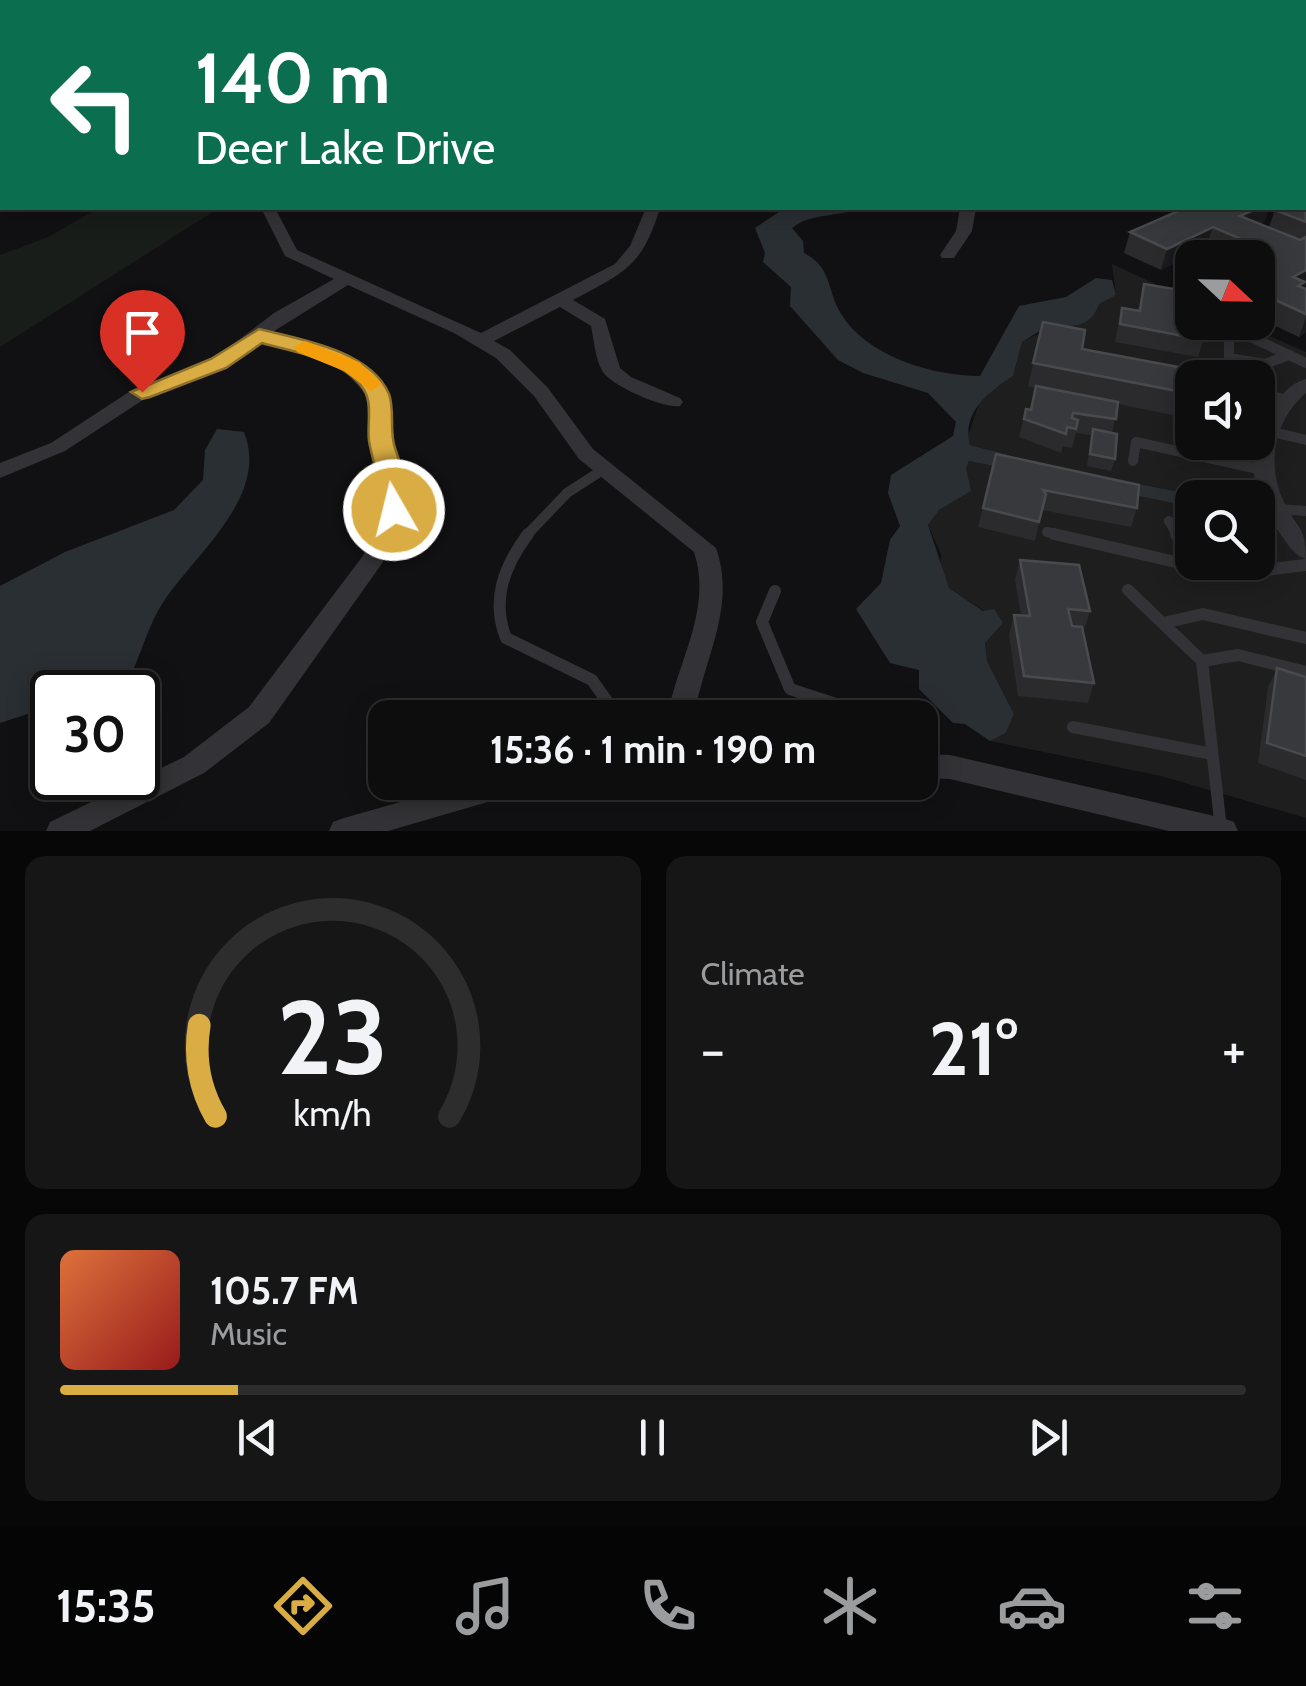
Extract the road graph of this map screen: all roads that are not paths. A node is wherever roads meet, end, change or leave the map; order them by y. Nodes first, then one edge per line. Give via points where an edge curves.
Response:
1 (269, 210) edge
2 (652, 210) edge
3 (968, 210) edge
4 (948, 255) dead end
5 (344, 280) junction
6 (562, 300) junction
7 (259, 335) junction
8 (482, 340) junction
9 (1289, 356) junction
10 (1306, 364) edge
11 (1306, 385) edge
12 (1275, 397) edge
13 (1288, 400) junction
14 (673, 402) dead end
15 (1275, 418) edge
16 (1275, 433) edge
17 (1306, 440) edge
18 (1261, 460) edge
19 (1133, 461) dead end
20 (604, 470) junction
21 (1262, 470) junction
22 (0, 472) edge
23 (1277, 509) junction
24 (1306, 511) edge
25 (1169, 521) dead end
26 (1175, 531) edge
27 (1047, 532) dead end
28 (1306, 551) edge
29 (1175, 559) edge
30 (1306, 564) edge
31 (1275, 568) edge
32 (775, 590) dead end
33 (1128, 590) dead end
34 (1163, 623) junction
35 (1306, 638) edge
36 (1202, 661) junction
37 (1306, 672) edge
38 (606, 700) edge
39 (685, 700) edge
40 (824, 700) edge
41 (1072, 727) dead end
42 (1212, 754) junction
43 (938, 767) edge
44 (452, 800) edge
45 (61, 831) edge
46 (344, 831) edge
47 (1222, 831) edge

1 - 5 street via 292,253
2 - 6 street via 629,260
3 - 4 street via 964,231
5 - 7 street
5 - 8 street
6 - 8 street
6 - 14 street via 599,323 605,360 620,379
7 - 22 street via 218,364 142,392 58,447
7 - 45 street via 328,356 372,384 396,492 386,535 260,715 194,764
8 - 20 street via 524,372
9 - 9 lane via 1259,341 1229,327 1228,358 1264,364
9 - 10 lane
11 - 13 street
12 - 13 lane
13 - 15 street
16 - 17 lane
18 - 21 street
19 - 21 lane via 1136,442
20 - 38 lane via 559,495 544,512 506,576 496,610 506,638 592,680
20 - 39 street via 695,538 710,559 714,597
21 - 23 street
23 - 24 lane
23 - 28 street
25 - 26 lane
27 - 29 lane
30 - 31 lane
32 - 40 lane via 762,622 790,689
33 - 34 lane
34 - 35 lane via 1203,614
34 - 36 lane
36 - 37 lane via 1238,655
36 - 42 lane
41 - 42 lane
42 - 47 lane
43 - 47 street
44 - 46 street

